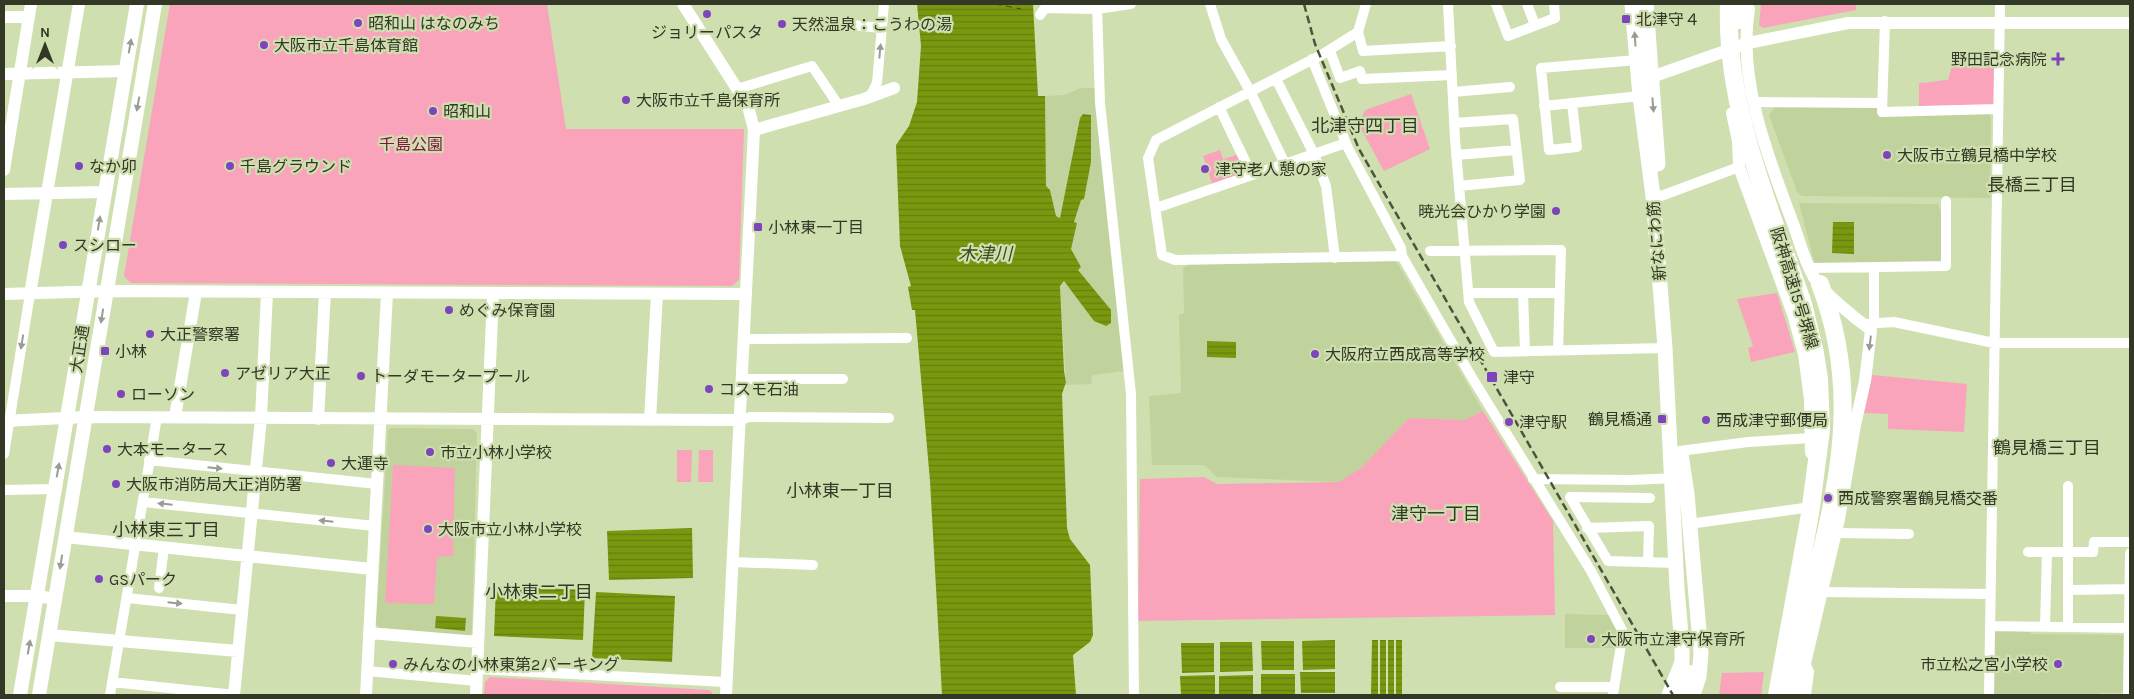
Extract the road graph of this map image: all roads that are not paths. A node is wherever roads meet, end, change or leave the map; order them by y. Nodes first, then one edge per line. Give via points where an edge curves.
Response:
1 (31, 4) edge
2 (79, 4) edge
3 (137, 4) edge
4 (155, 4) edge
5 (683, 4) edge
6 (884, 4) edge
7 (1131, 4) edge
8 (1210, 4) edge
9 (1366, 4) edge
10 (1448, 4) edge
11 (1496, 4) edge
12 (1527, 4) edge
13 (1554, 4) edge
14 (1632, 4) edge
15 (1646, 4) edge
16 (1723, 4) edge
17 (1729, 4) edge
18 (1750, 4) edge
19 (2000, 4) edge
20 (1097, 7) edge
21 (1741, 9) edge
22 (1040, 15) dead end
23 (4, 17) edge
24 (29, 17) junction
25 (821, 22) dead end
26 (1885, 22) junction
27 (2000, 22) junction
28 (2130, 23) edge
29 (1536, 25) junction
30 (882, 28) junction
31 (1358, 32) junction
32 (1748, 43) junction
33 (1451, 46) junction
34 (1330, 50) junction
35 (1722, 52) junction
36 (1312, 59) junction
37 (1637, 60) junction
38 (126, 71) junction
39 (68, 72) junction
40 (19, 73) junction
41 (4, 74) edge
42 (1452, 75) junction
43 (1276, 79) junction
44 (1643, 85) junction
45 (1510, 87) dead end
46 (894, 88) dead end
47 (737, 89) junction
48 (1250, 92) junction
49 (1453, 92) junction
50 (870, 97) junction
51 (1753, 102) junction
52 (1572, 103) junction
53 (1882, 103) junction
54 (839, 106) junction
55 (1544, 106) junction
56 (1219, 107) junction
57 (1997, 109) junction
58 (1454, 123) junction
59 (754, 130) junction
60 (6, 138) edge
61 (1738, 141) joint
62 (1346, 143) junction
63 (1516, 150) junction
64 (1314, 154) junction
65 (1456, 155) junction
66 (1285, 164) junction
67 (4, 167) edge
68 (1744, 170) junction
69 (1252, 175) junction
70 (1459, 186) junction
71 (105, 192) junction
72 (47, 193) junction
73 (4, 194) edge
74 (1657, 196) junction
75 (1946, 201) dead end
76 (1156, 208) junction
77 (1430, 251) dead end
78 (1464, 251) junction
79 (1402, 256) junction
80 (1335, 258) junction
81 (1874, 267) junction
82 (1810, 268) junction
83 (1820, 284) junction
84 (106, 291) junction
85 (88, 292) junction
86 (196, 292) junction
87 (267, 292) junction
88 (325, 293) junction
89 (387, 293) junction
90 (1468, 293) junction
91 (1523, 293) junction
92 (1559, 293) junction
93 (4, 294) edge
94 (30, 294) junction
95 (493, 294) junction
96 (656, 294) junction
97 (746, 294) junction
98 (1868, 323) junction
99 (906, 338) dead end
100 (744, 339) junction
101 (1994, 343) junction
102 (2130, 343) edge
103 (1665, 348) junction
104 (1524, 351) junction
105 (1558, 351) junction
106 (742, 379) junction
107 (843, 379) dead end
108 (86, 417) junction
109 (157, 417) junction
110 (174, 418) junction
111 (261, 418) junction
112 (380, 418) junction
113 (889, 418) dead end
114 (67, 419) junction
115 (318, 419) junction
116 (486, 419) junction
117 (650, 420) junction
118 (739, 420) junction
119 (7, 421) edge
120 (1812, 438) junction
121 (1680, 451) junction
122 (4, 454) edge
123 (150, 460) junction
124 (255, 472) junction
125 (1677, 475) junction
126 (1533, 479) junction
127 (377, 484) junction
128 (1815, 485) junction
129 (2068, 486) dead end
130 (54, 489) junction
131 (4, 490) edge
132 (1650, 498) dead end
133 (143, 502) junction
134 (1804, 508) junction
135 (251, 513) junction
136 (1689, 524) junction
137 (375, 526) junction
138 (1587, 528) junction
139 (1836, 533) junction
140 (1909, 534) dead end
141 (65, 537) junction
142 (2130, 542) edge
143 (136, 544) junction
144 (164, 547) junction
145 (2028, 552) dead end
146 (2046, 552) junction
147 (2069, 553) junction
148 (2130, 553) edge
149 (247, 556) junction
150 (733, 562) junction
151 (1648, 562) junction
152 (1676, 563) junction
153 (813, 565) dead end
154 (372, 569) junction
155 (160, 588) dead end
156 (2129, 589) edge
157 (2069, 590) junction
158 (1822, 592) junction
159 (1990, 594) junction
160 (4, 596) edge
161 (37, 596) junction
162 (127, 598) junction
163 (56, 599) junction
164 (242, 610) junction
165 (1990, 626) junction
166 (2045, 626) junction
167 (2068, 627) junction
168 (2130, 628) edge
169 (369, 633) junction
170 (49, 636) junction
171 (119, 641) junction
172 (478, 642) junction
173 (238, 652) junction
174 (1777, 665) junction
175 (1805, 665) junction
176 (367, 671) junction
177 (477, 675) junction
178 (112, 682) junction
179 (1560, 687) dead end
180 (726, 689) edge
181 (1614, 691) edge
182 (20, 695) edge
183 (40, 695) edge
184 (110, 695) edge
185 (234, 695) edge
186 (366, 695) edge
187 (476, 695) edge
188 (1134, 695) edge
189 (1681, 695) edge
190 (1772, 695) edge
191 (1777, 695) edge
192 (1791, 695) edge
193 (1805, 695) edge
194 (1989, 695) edge
195 (2128, 695) edge

1 - 24 street
2 - 39 street
38 -> 3 main road, 大正通
4 -> 84 main road, 大正通
5 - 47 street
6 - 30 street
7 - 20 street
8 - 48 street via 1221,40
9 - 31 street
10 - 33 street
11 - 29 street via 1508,36
12 - 29 street
13 - 29 street via 1555,18
37 -> 14 main road, 新なにわ筋
15 - 44 main road, 新なにわ筋
16 - 35 street
17 - 128 highway, 阪神高速15号堺線 via 1731,67 1740,112 1816,353 1821,430
18 - 32 street
19 - 27 street
20 - 22 street via 1045,8
20 - 188 street via 1100,103 1131,394
21 - 192 highway, 阪神高速15号堺線 via 1743,65 1751,110 1814,302 1826,351 1831,397 1826,484
23 - 24 street
24 - 40 street
25 - 30 street
26 - 27 street
26 - 32 street via 1848,23
26 - 53 street
27 - 28 street
27 - 57 street
50 -> 30 street via 877,83
31 - 33 street via 1364,52
31 - 34 street
32 - 35 street
32 - 51 street via 1748,74
33 - 42 street
34 - 36 street
34 - 42 street via 1340,78 1360,71 1362,79
35 - 44 street
35 - 61 street
36 - 43 street
36 - 62 street
37 - 44 main road, 新なにわ筋
37 - 55 street via 1541,68
38 - 39 street
38 - 71 main road, 大正通
39 - 40 street
39 - 72 street
40 - 41 street
40 - 60 street
42 - 49 street
43 - 48 street
43 - 64 street
44 - 52 street
44 - 74 main road, 新なにわ筋
44 -> 74 main road, 新なにわ筋
45 - 49 street
46 - 50 street
47 - 54 street via 812,66
47 - 59 street via 752,115
48 - 56 street
48 - 66 street
49 - 58 street
50 - 54 street
51 - 53 street
51 - 82 street
52 - 55 street
52 - 55 street via 1577,147 1548,150
53 - 57 street via 1882,112
54 - 59 street
56 - 69 street
56 - 76 street via 1156,140 1148,158
57 - 101 street
58 - 63 street via 1513,119
58 - 65 street
59 - 97 street
60 - 67 street
61 - 68 highway
62 - 64 street
62 - 79 street via 1401,248
63 - 65 street
63 - 70 street via 1520,180
64 - 66 street
64 - 80 street via 1326,186
65 - 70 street
66 - 69 street
68 - 74 street
68 - 120 street via 1798,330 1806,372
68 - 128 highway via 1792,304 1804,352 1813,416
69 - 76 street
70 - 78 street
71 - 72 street
85 -> 71 main road, 大正通
72 - 73 street
72 - 94 street
74 - 103 main road, 新なにわ筋
74 - 121 main road, 新なにわ筋
75 - 81 street via 1946,266
76 - 80 street via 1162,255 1175,260
77 - 78 street
78 - 90 street
78 - 92 street via 1561,250
79 - 80 street
79 - 126 street
81 - 82 street
81 - 98 street
82 - 83 street
83 - 98 street
83 - 192 highway via 1828,305 1840,368 1844,417 1827,535 1812,588
84 - 85 street
84 - 86 street
84 -> 108 main road, 大正通
85 - 94 street
85 - 114 main road, 大正通
86 - 87 street
86 - 110 street
87 - 88 street
87 - 111 street
88 - 89 street
88 - 115 street
89 - 95 street
89 - 112 street
90 - 91 street
90 - 104 street via 1469,302 1494,352
91 - 92 street
91 - 104 street
92 - 105 street
93 - 94 street
94 -> 119 street
95 - 96 street
95 - 116 street
96 - 97 street
96 - 117 street
97 - 100 street
98 - 101 street via 1894,322
98 -> 139 street via 1871,330 1865,381
99 - 100 street
100 - 106 street
101 - 102 street
101 - 159 street
103 - 105 street
103 - 125 main road, 新なにわ筋
104 - 105 street
106 - 107 street
106 - 118 street
108 - 109 street
108 - 114 street
108 - 141 main road, 大正通
109 - 110 street
109 - 123 street
110 - 111 street
111 - 115 street
111 - 124 street
112 - 115 street
112 - 116 street
112 - 127 street
113 - 118 street via 750,417
114 - 119 street
130 -> 114 main road, 大正通
116 - 117 street
116 - 172 street
117 - 118 street
118 - 150 street
119 - 122 street
120 - 121 street
120 - 134 street
121 - 125 main road, 新なにわ筋
123 -> 124 street
123 - 133 street
124 - 127 street
124 - 135 street
125 - 126 street
125 - 136 main road
125 - 152 main road
125 - 189 main road, 新なにわ筋 via 1690,656
126 - 181 street via 1591,570 1623,632
127 - 137 street
128 - 191 highway, 阪神高速15号堺線
129 - 147 street
130 - 131 street
130 - 161 main road, 大正通
132 - 138 street via 1570,497
135 -> 133 street
133 - 143 street
134 - 136 street
134 - 174 street
137 -> 135 street
135 - 149 street
136 - 189 main road via 1701,653 1698,677
137 - 154 street
138 - 151 street via 1608,561
138 - 151 street via 1649,526
139 - 140 street
139 - 158 street
141 - 143 street
141 -> 163 main road, 大正通
142 - 147 street via 2094,542 2093,552
143 - 144 street
143 - 162 street
144 - 149 street
144 - 155 street
145 - 146 street
146 - 147 street
146 - 166 street
147 - 157 street
148 - 156 street
149 - 154 street
149 - 164 street
150 - 153 street
150 - 180 street
151 - 152 street
152 - 189 main road
154 - 169 street
156 - 157 street
156 - 168 street
157 - 167 street
158 - 159 street
158 - 175 street
159 - 165 street
160 - 161 street
161 - 163 street
182 -> 161 main road, 大正通
162 -> 164 street
162 - 171 street
163 - 170 main road, 大正通
164 - 173 street
165 - 166 street
165 - 194 street
166 - 167 street
167 - 168 street
168 - 195 street
169 - 172 street
169 - 176 street
170 - 171 street
170 - 183 main road, 大正通
171 - 173 street
171 - 178 street
172 - 177 street
173 - 185 street
174 - 175 street
174 - 190 street
175 - 192 street via 1796,677
175 - 193 street via 1808,672
176 - 177 street
176 - 186 street
177 - 180 street
177 - 187 street
178 - 184 street
178 - 185 street
179 - 181 street

